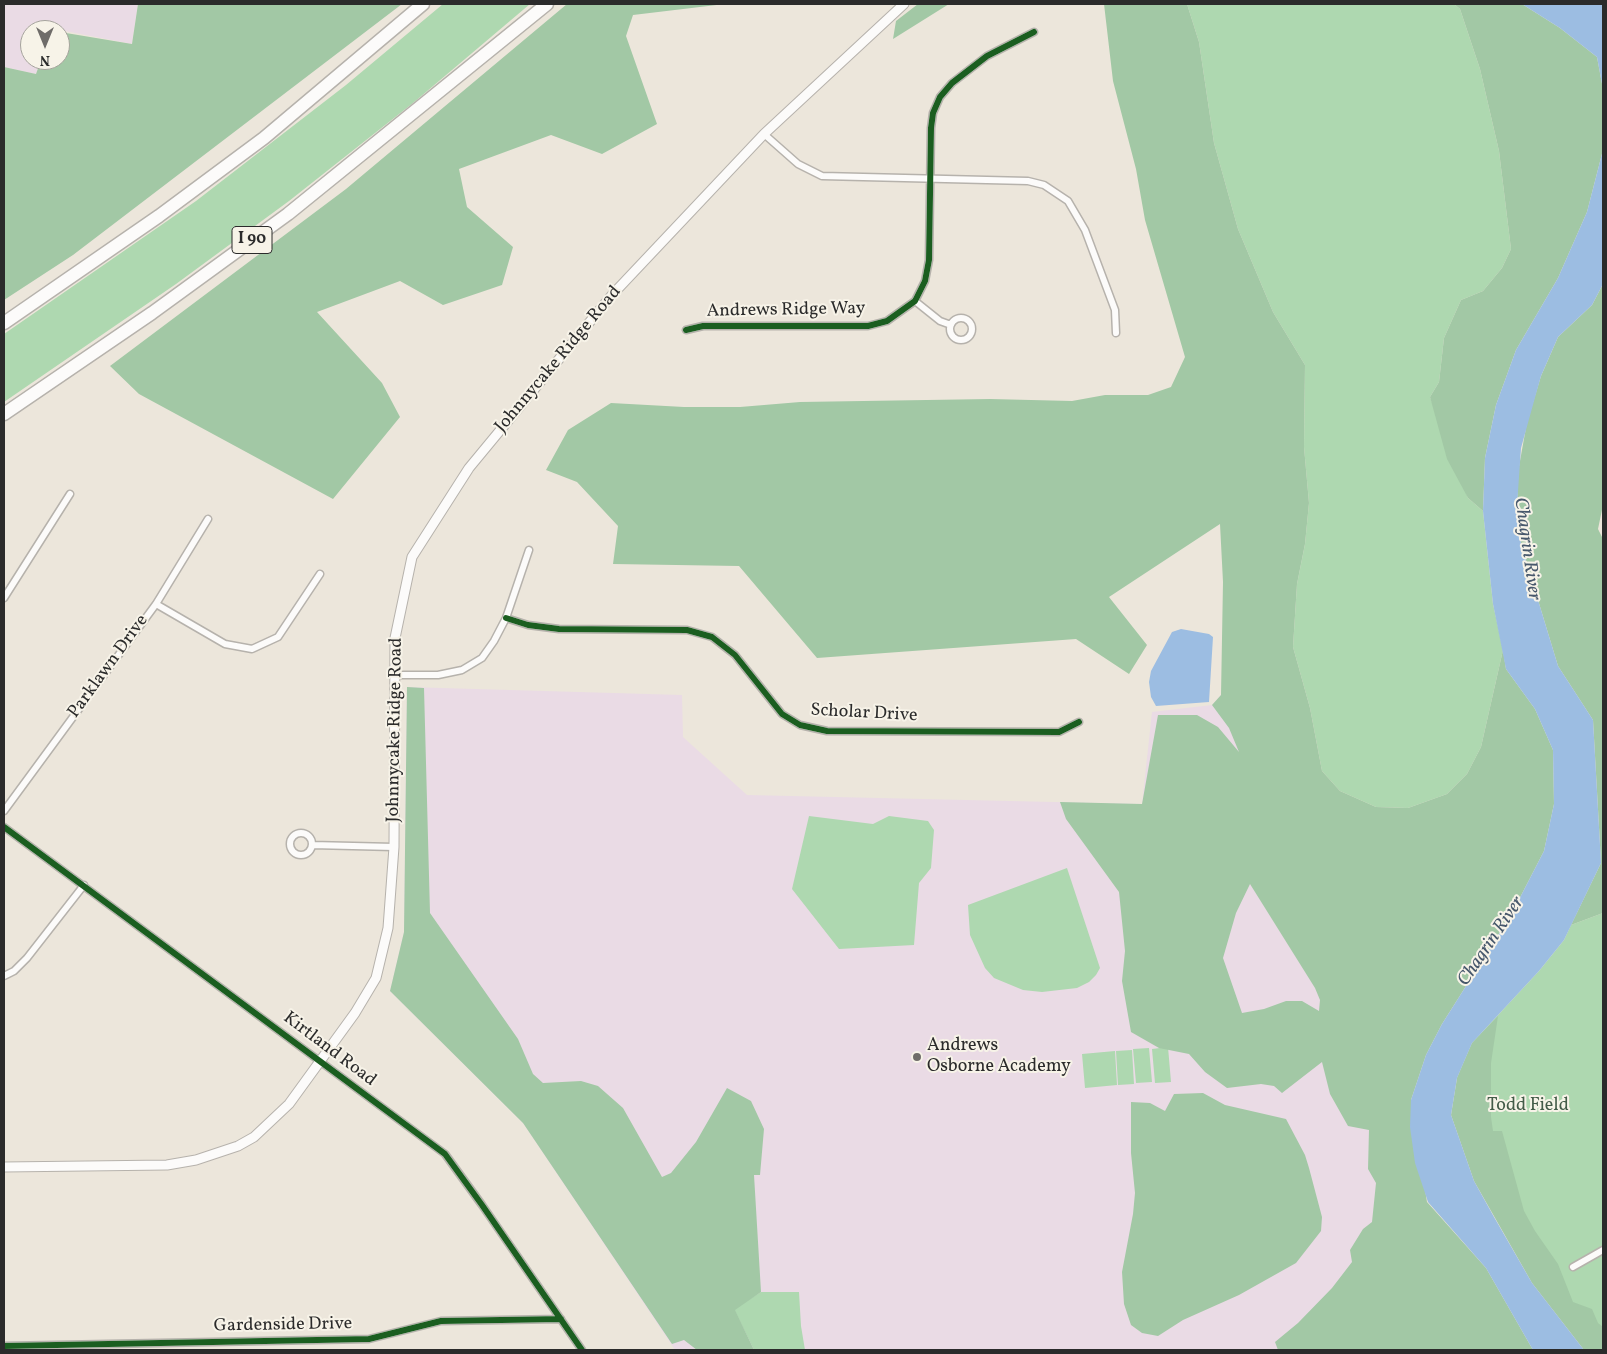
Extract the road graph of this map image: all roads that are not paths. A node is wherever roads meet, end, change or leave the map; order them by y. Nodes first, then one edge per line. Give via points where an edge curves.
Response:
1 (423, 4) edge
2 (547, 4) edge
3 (904, 4) edge
4 (1034, 32) dead end
5 (764, 134) junction
6 (930, 180) junction
7 (915, 301) junction
8 (4, 323) edge
9 (951, 325) dead end
10 (686, 330) dead end
11 (1116, 333) dead end
12 (4, 414) edge
13 (70, 494) dead end
14 (208, 519) dead end
15 (529, 550) dead end
16 (320, 574) dead end
17 (4, 598) edge
18 (156, 604) junction
19 (506, 618) junction
20 (395, 675) junction
21 (1079, 722) dead end
22 (4, 811) edge
23 (4, 827) edge
24 (312, 845) dead end
25 (394, 847) junction
26 (84, 885) junction
27 (4, 976) edge
28 (320, 1062) junction
29 (4, 1167) edge
30 (1603, 1250) edge
31 (1572, 1266) dead end
32 (561, 1319) junction
33 (4, 1346) edge
34 (582, 1350) edge

1 - 8 highway via 264,138 159,216
2 - 12 highway, I 90 via 288,214 152,313
3 - 5 main road, Johnnycake Ridge Road
4 - 6 street via 987,56 959,76 940,97 933,112 931,128
5 - 6 street via 798,164 822,176
5 - 20 main road, Johnnycake Ridge Road via 612,295 469,468 412,557 396,638
6 - 7 street via 929,260
6 - 11 street via 1028,181 1044,185 1068,201 1085,230 1115,310
7 - 9 street via 940,321
7 - 10 street, Andrews Ridge Way via 887,321 868,326 703,326
13 - 17 street
14 - 18 street, Parklawn Drive
15 - 19 street
16 - 18 street via 278,636 252,649 225,644
18 - 22 street, Parklawn Drive
19 - 20 street via 482,658 462,670 438,675
19 - 21 street, Scholar Drive via 559,629 687,630 712,636 735,655 782,714 800,726 827,731 1059,732
20 - 25 main road, Johnnycake Ridge Road
23 - 26 street, Kirtland Road
24 - 25 street
25 - 28 main road, Johnnycake Ridge Road via 388,928 376,978
26 - 27 street via 27,958
26 - 28 street, Kirtland Road
28 - 29 main road, Johnnycake Ridge Road via 289,1104 269,1124 254,1137 222,1152 167,1165
28 - 32 street, Kirtland Road via 445,1154
30 - 31 street
32 - 33 street, Gardenside Drive via 441,1322 369,1339
32 - 34 street, Kirtland Road

